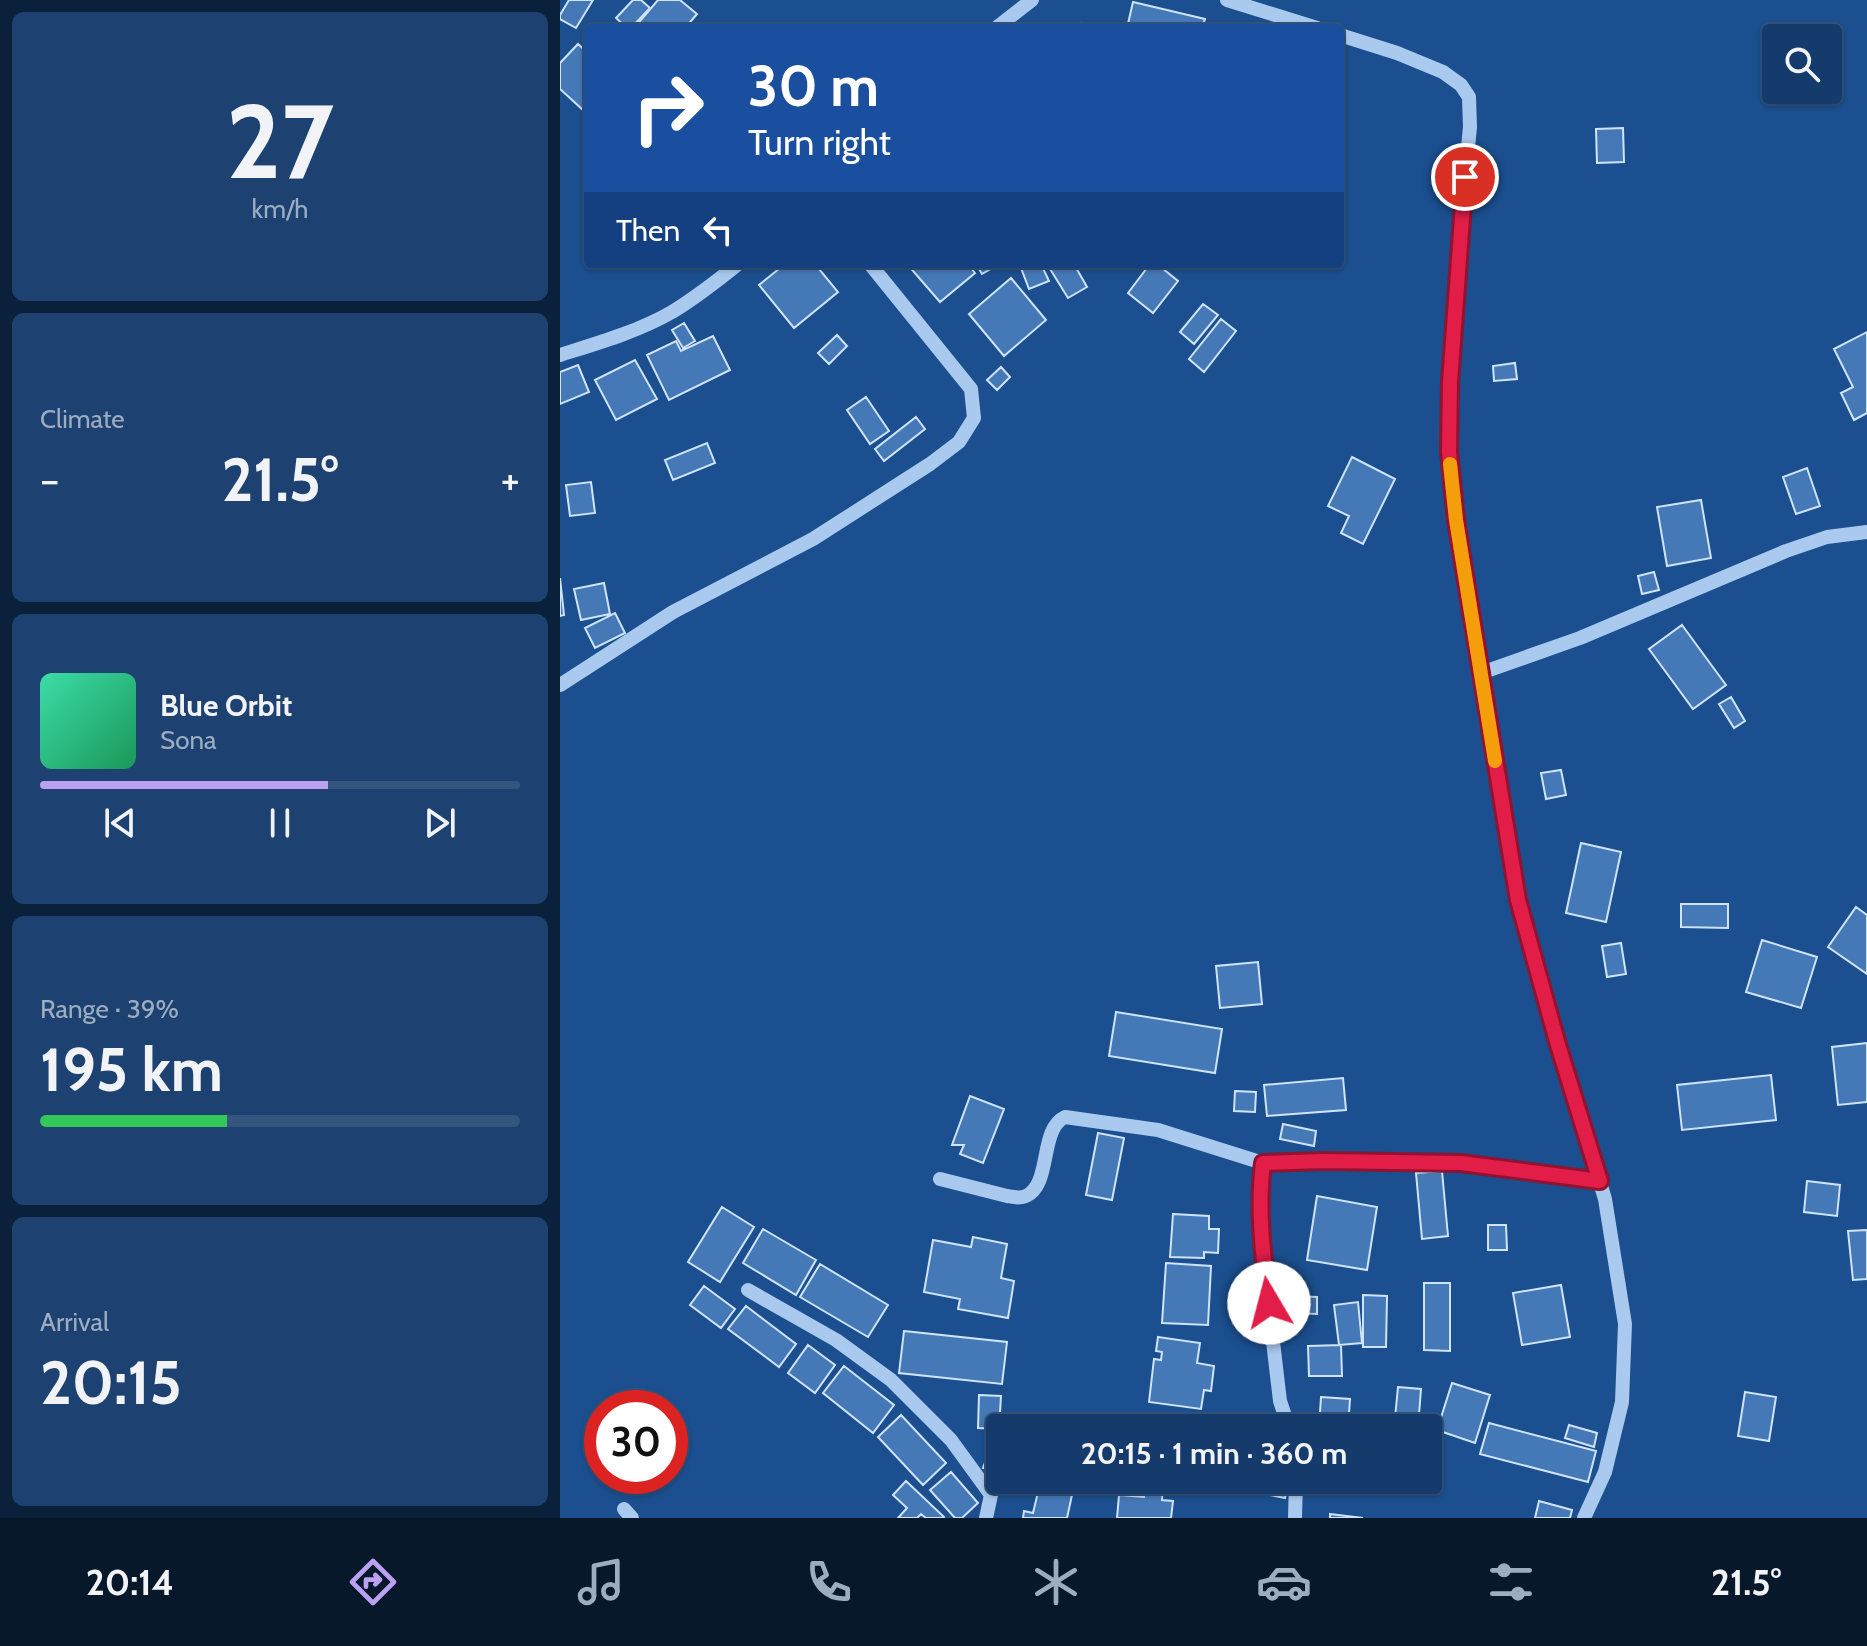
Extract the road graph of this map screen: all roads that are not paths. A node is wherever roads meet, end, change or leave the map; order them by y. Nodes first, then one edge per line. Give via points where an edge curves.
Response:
1 (1032, 0) edge
2 (1227, 0) edge
3 (1001, 24) edge
4 (1304, 24) edge
5 (1344, 36) edge
6 (733, 268) edge
7 (873, 268) edge
8 (560, 355) edge
9 (1867, 532) edge
10 (1481, 673) junction
11 (560, 685) edge
12 (1263, 1163) junction
13 (940, 1179) dead end
14 (1600, 1181) junction
15 (748, 1290) dead end
16 (1284, 1414) edge
17 (1296, 1494) edge
18 (986, 1518) edge
19 (1295, 1518) edge
20 (1584, 1518) edge

1 - 3 street
2 - 4 street
5 - 10 street via 1435,68 1469,97 1449,452
6 - 8 street via 669,314
7 - 11 street via 971,389 974,418 959,442 813,539 673,612
9 - 10 street via 1827,537 1786,551 1580,638
10 - 14 street via 1518,900
12 - 13 street via 1158,1130 1065,1117 1056,1125 1039,1181 1026,1196
12 - 14 street via 1461,1163
12 - 16 street via 1263,1257
14 - 20 street via 1625,1324 1622,1402 1605,1472
15 - 18 street via 836,1340 891,1380 951,1440 991,1495
17 - 19 street

